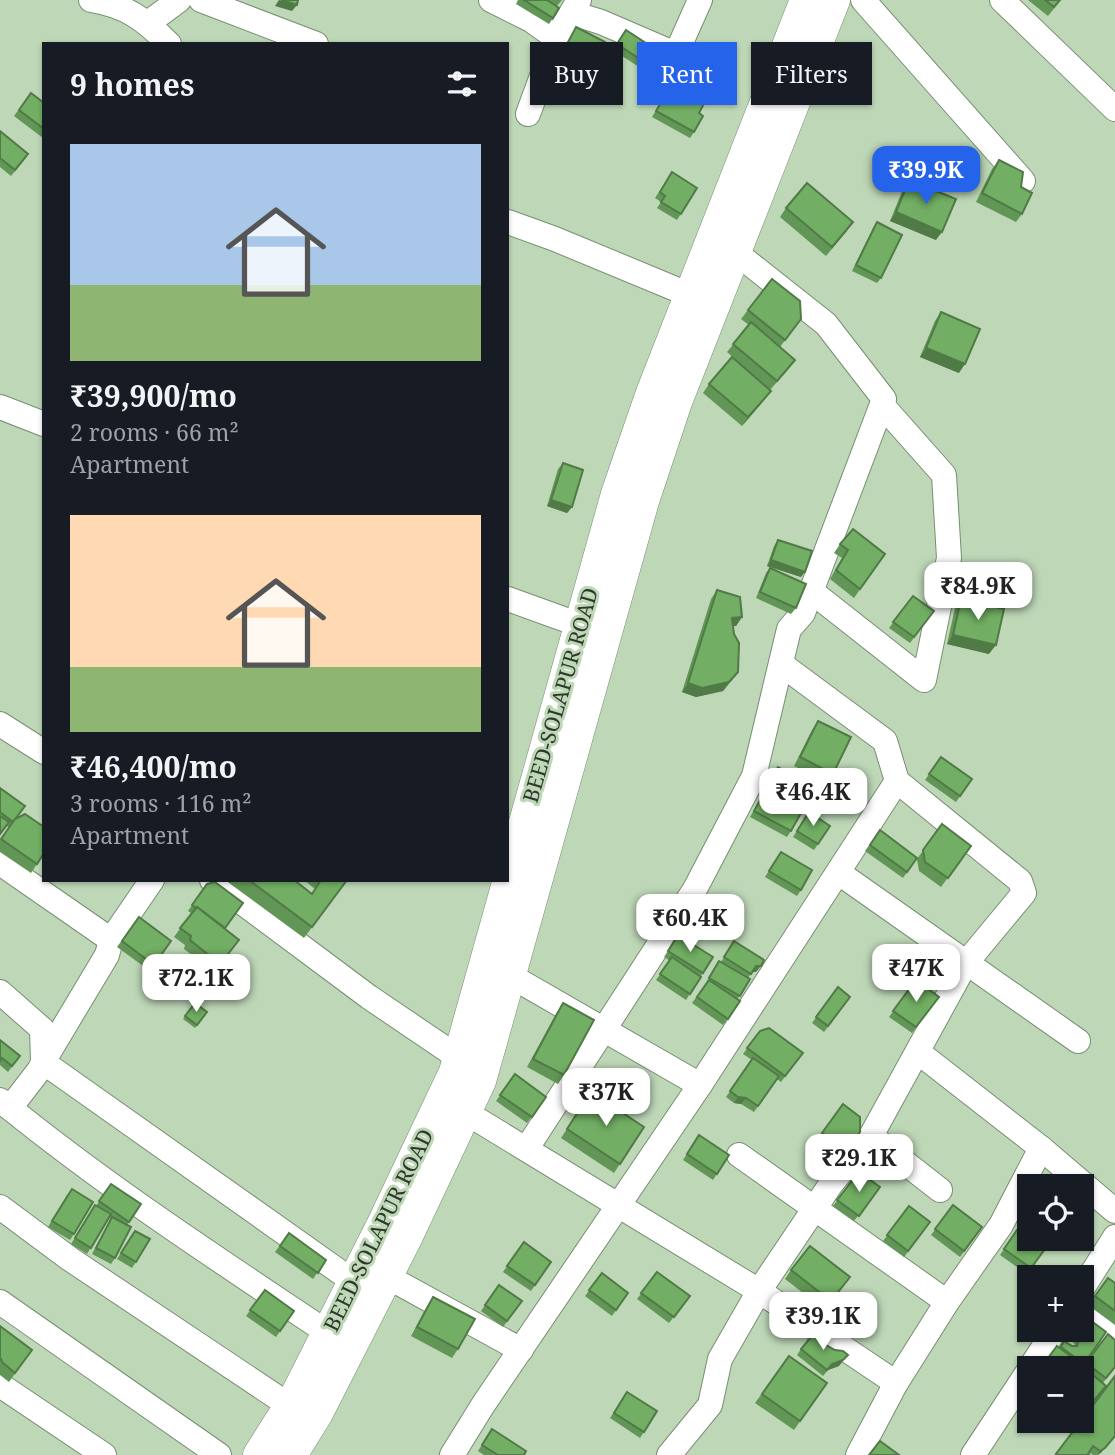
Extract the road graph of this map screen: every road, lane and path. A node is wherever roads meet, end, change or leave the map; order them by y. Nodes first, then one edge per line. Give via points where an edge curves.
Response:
1 (91, 0) edge
2 (178, 0) edge
3 (201, 0) edge
4 (491, 0) edge
5 (700, 0) edge
6 (806, 0) edge
7 (834, 0) edge
8 (863, 0) edge
9 (1002, 0) edge
10 (576, 7) edge
11 (252, 9) edge
12 (148, 23) junction
13 (556, 38) junction
14 (167, 42) edge
15 (312, 42) edge
16 (1115, 109) edge
17 (528, 114) dead end
18 (1023, 181) edge
19 (509, 222) edge
20 (735, 251) junction
21 (690, 295) junction
22 (882, 405) junction
23 (0, 407) edge
24 (42, 423) edge
25 (811, 591) junction
26 (509, 599) edge
27 (580, 625) junction
28 (781, 664) junction
29 (0, 724) edge
30 (42, 751) edge
31 (897, 781) junction
32 (0, 863) edge
33 (839, 873) junction
34 (509, 879) edge
35 (151, 882) edge
36 (215, 882) edge
37 (508, 882) edge
38 (111, 940) junction
39 (966, 963) junction
40 (509, 975) junction
41 (0, 992) edge
42 (604, 1029) junction
43 (1078, 1041) dead end
44 (918, 1052) junction
45 (459, 1058) junction
46 (43, 1062) junction
47 (700, 1085) junction
48 (5, 1104) edge
49 (465, 1112) junction
50 (871, 1136) junction
51 (527, 1148) junction
52 (1041, 1148) junction
53 (739, 1155) dead end
54 (940, 1190) dead end
55 (619, 1205) junction
56 (0, 1207) edge
57 (815, 1207) junction
58 (1115, 1211) edge
59 (1115, 1237) edge
60 (1094, 1270) edge
61 (386, 1276) junction
62 (354, 1282) junction
63 (758, 1291) junction
64 (0, 1302) edge
65 (947, 1302) junction
66 (1094, 1321) edge
67 (328, 1333) junction
68 (1115, 1336) edge
69 (521, 1350) junction
70 (896, 1383) junction
71 (0, 1385) edge
72 (1017, 1387) edge
73 (290, 1406) junction
74 (104, 1455) edge
75 (219, 1455) edge
76 (259, 1455) edge
77 (290, 1455) edge
78 (452, 1455) edge
79 (668, 1455) edge
80 (858, 1455) edge
81 (973, 1455) edge

1 - 12 street via 114,4
2 - 12 street
3 - 11 street
4 - 13 street
5 - 10 street via 673,53
6 - 21 main road, BEED-SOLAPUR ROAD
7 - 20 main road, BEED-SOLAPUR ROAD
8 - 18 street
9 - 16 street
10 - 13 street
11 - 15 street
12 - 14 street
13 - 17 street
19 - 21 street
20 - 22 street via 826,324 884,399
20 - 40 main road, BEED-SOLAPUR ROAD via 643,501
21 - 27 main road, BEED-SOLAPUR ROAD via 617,494
22 - 25 street
22 - 25 street via 944,475 949,558 924,680
23 - 24 street
25 - 28 street via 803,613 789,629
26 - 27 street
27 - 34 main road, BEED-SOLAPUR ROAD
28 - 31 street via 885,741
28 - 42 street via 754,776 695,889
29 - 30 street
31 - 33 street
31 - 39 street via 1020,881 1024,893
32 - 38 street
33 - 39 street
33 - 47 street
35 - 38 street
36 - 45 street
37 - 45 main road, BEED-SOLAPUR ROAD
38 - 46 street via 107,955
39 - 43 street
39 - 44 street
40 - 42 street
40 - 49 main road, BEED-SOLAPUR ROAD via 480,1081
41 - 46 street via 42,1029
42 - 47 street
42 - 51 street
44 - 50 street
44 - 52 street
45 - 62 main road, BEED-SOLAPUR ROAD
46 - 48 street
46 - 62 street
47 - 55 street
48 - 67 street via 89,1170
49 - 51 street
49 - 61 main road, BEED-SOLAPUR ROAD
50 - 54 street
50 - 57 street
51 - 55 street
52 - 58 street
52 - 65 street via 1001,1225
53 - 57 street
55 - 63 street
55 - 69 street
56 - 73 street
57 - 63 street
57 - 65 street
59 - 60 street
61 - 69 street
61 - 77 main road, BEED-SOLAPUR ROAD via 317,1413
62 - 67 main road, BEED-SOLAPUR ROAD
63 - 70 street
63 - 79 street via 720,1359 710,1405
64 - 75 street
65 - 70 street
66 - 68 street
67 - 73 main road, BEED-SOLAPUR ROAD
69 - 78 street
70 - 80 street
71 - 74 street
72 - 81 street
73 - 76 main road, BEED-SOLAPUR ROAD

